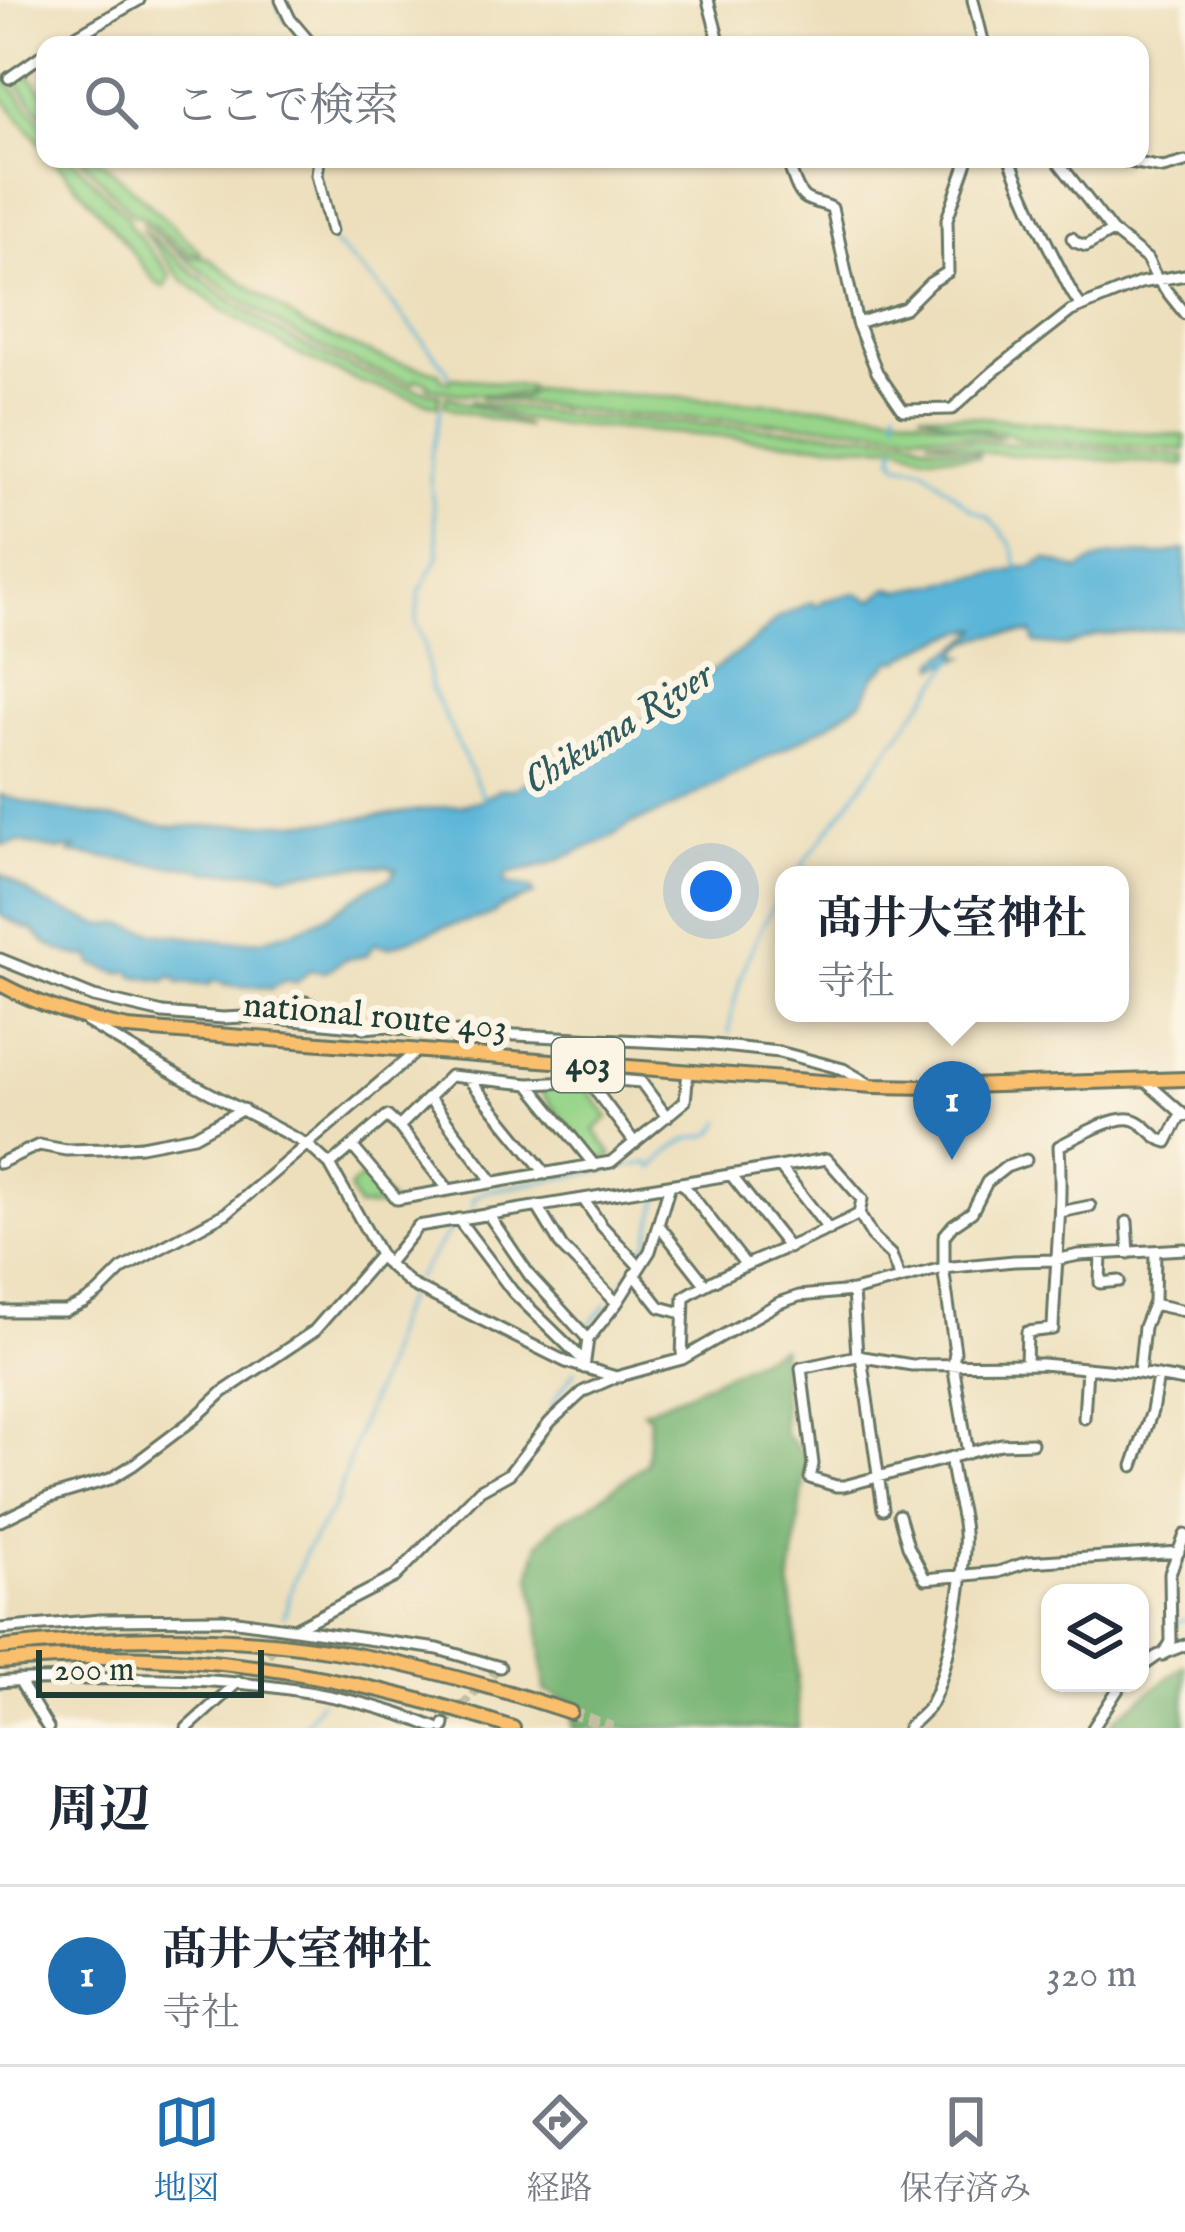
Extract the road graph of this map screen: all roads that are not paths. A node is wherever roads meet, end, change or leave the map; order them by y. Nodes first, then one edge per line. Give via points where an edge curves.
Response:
1 (139, 0) edge
2 (281, 0) edge
3 (708, 0) edge
4 (973, 0) edge
5 (76, 36) edge
6 (304, 36) edge
7 (718, 36) edge
8 (982, 36) edge
9 (36, 59) edge
10 (9, 78) dead end
11 (1185, 162) edge
12 (1149, 165) edge
13 (317, 168) edge
14 (790, 168) edge
15 (965, 168) edge
16 (1014, 168) edge
17 (1063, 168) edge
18 (331, 231) dead end
19 (1112, 231) junction
20 (1072, 238) dead end
21 (1185, 274) edge
22 (1157, 279) junction
23 (1081, 306) junction
24 (1185, 314) edge
25 (857, 323) junction
26 (0, 958) edge
27 (0, 984) edge
28 (256, 1016) junction
29 (82, 1019) junction
30 (364, 1028) junction
31 (246, 1037) junction
32 (418, 1050) junction
33 (688, 1072) junction
34 (468, 1078) junction
35 (1185, 1078) edge
36 (1143, 1079) junction
37 (589, 1082) junction
38 (529, 1084) junction
39 (873, 1086) junction
40 (429, 1098) junction
41 (243, 1109) junction
42 (1183, 1115) edge
43 (667, 1117) junction
44 (399, 1127) junction
45 (634, 1143) junction
46 (308, 1145) junction
47 (352, 1146) junction
48 (1026, 1160) dead end
49 (0, 1163) edge
50 (330, 1165) junction
51 (595, 1166) junction
52 (780, 1167) junction
53 (546, 1174) junction
54 (731, 1175) junction
55 (493, 1182) junction
56 (676, 1184) junction
57 (448, 1190) junction
58 (583, 1199) junction
59 (1090, 1206) dead end
60 (537, 1207) junction
61 (1060, 1212) junction
62 (488, 1214) junction
63 (859, 1214) junction
64 (458, 1220) junction
65 (1127, 1222) dead end
66 (658, 1224) junction
67 (829, 1230) junction
68 (789, 1248) junction
69 (1185, 1249) edge
70 (1155, 1251) junction
71 (1130, 1252) junction
72 (1101, 1254) junction
73 (384, 1259) junction
74 (1055, 1260) junction
75 (746, 1265) junction
76 (943, 1268) junction
77 (636, 1270) junction
78 (900, 1279) junction
79 (1119, 1281) dead end
80 (705, 1284) junction
81 (853, 1291) junction
82 (616, 1303) junction
83 (1153, 1304) junction
84 (0, 1309) edge
85 (1185, 1311) edge
86 (682, 1312) junction
87 (588, 1339) junction
88 (859, 1356) junction
89 (682, 1359) junction
90 (1026, 1363) junction
91 (952, 1364) junction
92 (584, 1365) junction
93 (1088, 1367) junction
94 (1139, 1373) junction
95 (1158, 1376) junction
96 (616, 1377) junction
97 (1185, 1382) edge
98 (1084, 1418) dead end
99 (1032, 1443) dead end
100 (968, 1453) junction
101 (951, 1459) junction
102 (1132, 1466) dead end
103 (877, 1476) junction
104 (883, 1509) dead end
105 (898, 1515) dead end
106 (0, 1521) edge
107 (1185, 1535) edge
108 (1179, 1552) junction
109 (962, 1576) junction
110 (296, 1628) junction
111 (0, 1629) edge
112 (1185, 1645) edge
113 (0, 1648) edge
114 (1163, 1655) junction
115 (0, 1662) edge
116 (1149, 1662) edge
117 (500, 1667) dead end
118 (19, 1680) junction
119 (0, 1682) edge
120 (238, 1682) junction
121 (1116, 1692) edge
122 (570, 1712) tunnel mouth
123 (441, 1727) edge
124 (47, 1728) edge
125 (187, 1728) edge
126 (513, 1728) edge
127 (908, 1728) edge
128 (1093, 1728) edge

1 - 5 street
2 - 6 street
3 - 7 street
4 - 8 street
9 - 10 street
11 - 12 street
13 - 18 street
14 - 25 street via 802,196 832,208
15 - 25 street via 947,219 948,272 905,308
16 - 23 street
17 - 19 street
19 - 20 street via 1086,246
19 - 22 street via 1147,259
21 - 22 street
22 - 23 street
22 - 24 street
23 - 25 street via 952,409 903,410
26 - 28 street via 124,1006
27 - 29 highway, national route 403 / 403
28 - 30 street
28 - 30 street via 305,1002
28 - 31 street
29 - 31 highway, national route 403 / 403
29 - 41 street
30 - 39 street via 778,1052
31 - 32 highway, national route 403 / 403
32 - 33 highway, national route 403 / 403
32 - 46 street
33 - 39 highway, national route 403 / 403
33 - 43 street via 685,1101
34 - 38 street
34 - 40 street via 450,1076
34 - 53 street
35 - 36 highway, national route 403 / 403
36 - 39 highway, national route 403 / 403
36 - 42 street
37 - 38 street
37 - 43 street via 640,1082
37 - 45 street
38 - 51 street
40 - 44 street
40 - 55 street
41 - 46 street
41 - 49 street via 194,1136 104,1149 39,1145
42 - 61 street via 1167,1142 1127,1118 1059,1146
43 - 45 street
44 - 47 street via 387,1116
44 - 57 street
45 - 51 street
46 - 50 street
46 - 84 street via 226,1213 122,1269 83,1304
47 - 50 street
47 - 57 street via 397,1199
48 - 76 street via 987,1182 972,1212 944,1236
50 - 73 street
51 - 53 street
52 - 54 street
52 - 63 street via 827,1159 862,1198
52 - 67 street
53 - 55 street
54 - 56 street
54 - 68 street
55 - 57 street
56 - 58 street
56 - 66 street
56 - 75 street
58 - 60 street
58 - 77 street
59 - 61 street
60 - 62 street
60 - 82 street via 562,1247
61 - 74 street
62 - 64 street
62 - 87 street
63 - 67 street
63 - 78 street
64 - 73 street via 418,1226
64 - 92 street
65 - 71 street
66 - 77 street
66 - 80 street
67 - 68 street
68 - 75 street
69 - 70 street
70 - 71 street
70 - 83 street
71 - 72 street
72 - 74 street
72 - 79 street via 1100,1282
73 - 92 street via 412,1285
73 - 106 street via 314,1331 133,1466
74 - 76 street
74 - 90 street via 1053,1329 1027,1332
75 - 80 street
76 - 78 street
76 - 91 street
77 - 82 street
77 - 86 street via 660,1306
78 - 81 street
80 - 86 street via 684,1297
81 - 88 street
81 - 89 street via 779,1304
82 - 87 street
83 - 85 street
83 - 94 street
86 - 89 street
87 - 92 street
88 - 91 street
88 - 103 street
88 - 103 street via 801,1368 809,1478 836,1486
89 - 96 street
90 - 91 street
90 - 93 street
91 - 100 street
92 - 96 street
93 - 94 street
93 - 98 street
94 - 95 street
95 - 97 street
95 - 102 street
96 - 110 street via 570,1402 508,1474 480,1490 395,1577
99 - 100 street
100 - 101 street
101 - 103 street
101 - 109 street via 964,1531
103 - 104 street
105 - 109 street via 925,1580
107 - 108 street
108 - 109 street via 1028,1562
108 - 114 street
109 - 127 street via 935,1694
110 - 111 street via 142,1619
110 - 117 street via 438,1649
112 - 114 street
113 - 122 highway via 145,1639 299,1646 454,1676
114 - 116 street
115 - 126 highway via 122,1657 272,1667 392,1691
118 - 119 street
118 - 120 street
118 - 124 street
120 - 123 street via 331,1696
120 - 125 street
121 - 128 street

